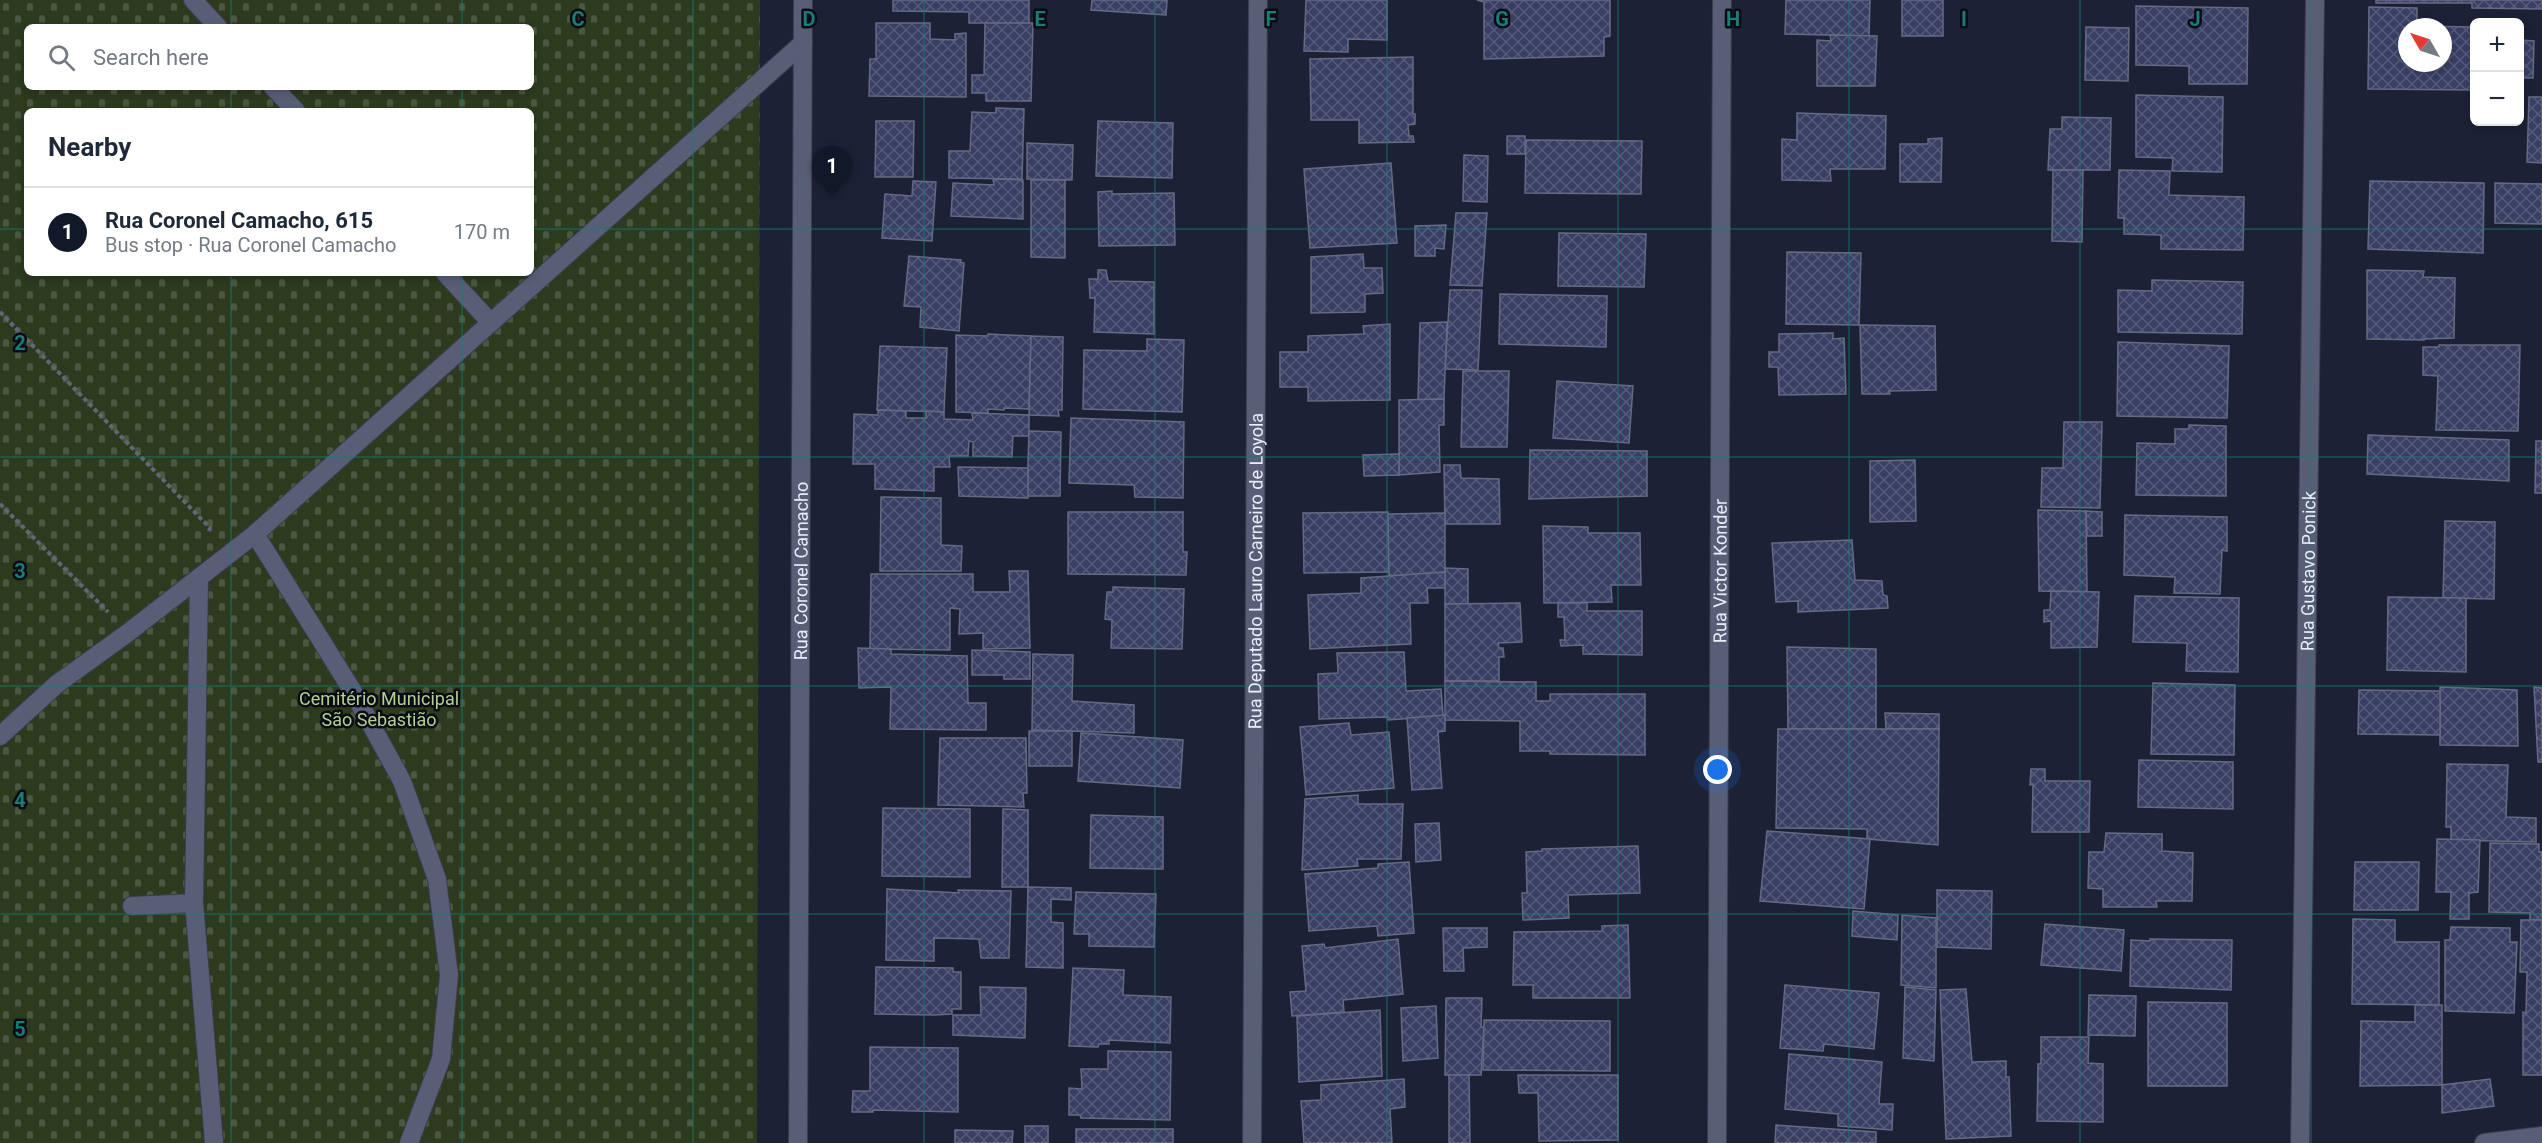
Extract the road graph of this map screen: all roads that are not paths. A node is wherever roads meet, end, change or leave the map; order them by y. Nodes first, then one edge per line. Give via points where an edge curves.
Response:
1 (193, 0) edge
2 (803, 0) edge
3 (1258, 0) edge
4 (1722, 0) edge
5 (2315, 0) edge
6 (215, 24) edge
7 (803, 43) junction
8 (276, 90) edge
9 (293, 108) edge
10 (448, 276) edge
11 (492, 323) junction
12 (255, 534) junction
13 (199, 578) junction
14 (0, 736) edge
15 (194, 903) junction
16 (132, 906) dead end
17 (2542, 1136) edge
18 (214, 1143) edge
19 (410, 1143) edge
20 (798, 1143) edge
21 (1252, 1143) edge
22 (1717, 1143) edge
23 (2300, 1143) edge
24 (2484, 1143) edge

1 - 6 street
2 - 7 street, Rua Coronel Camacho
3 - 21 street, Rua Deputado Lauro Carneiro de Loyola
4 - 22 street, Rua Victor Konder
5 - 23 street, Rua Gustavo Ponick
7 - 11 street
7 - 20 street, Rua Coronel Camacho
8 - 9 street
10 - 11 street
11 - 12 street
12 - 13 street
12 - 19 street via 352,690 402,781 437,879 449,975 441,1059
13 - 14 street via 57,684
13 - 15 street
15 - 16 street
15 - 18 street
17 - 24 street

